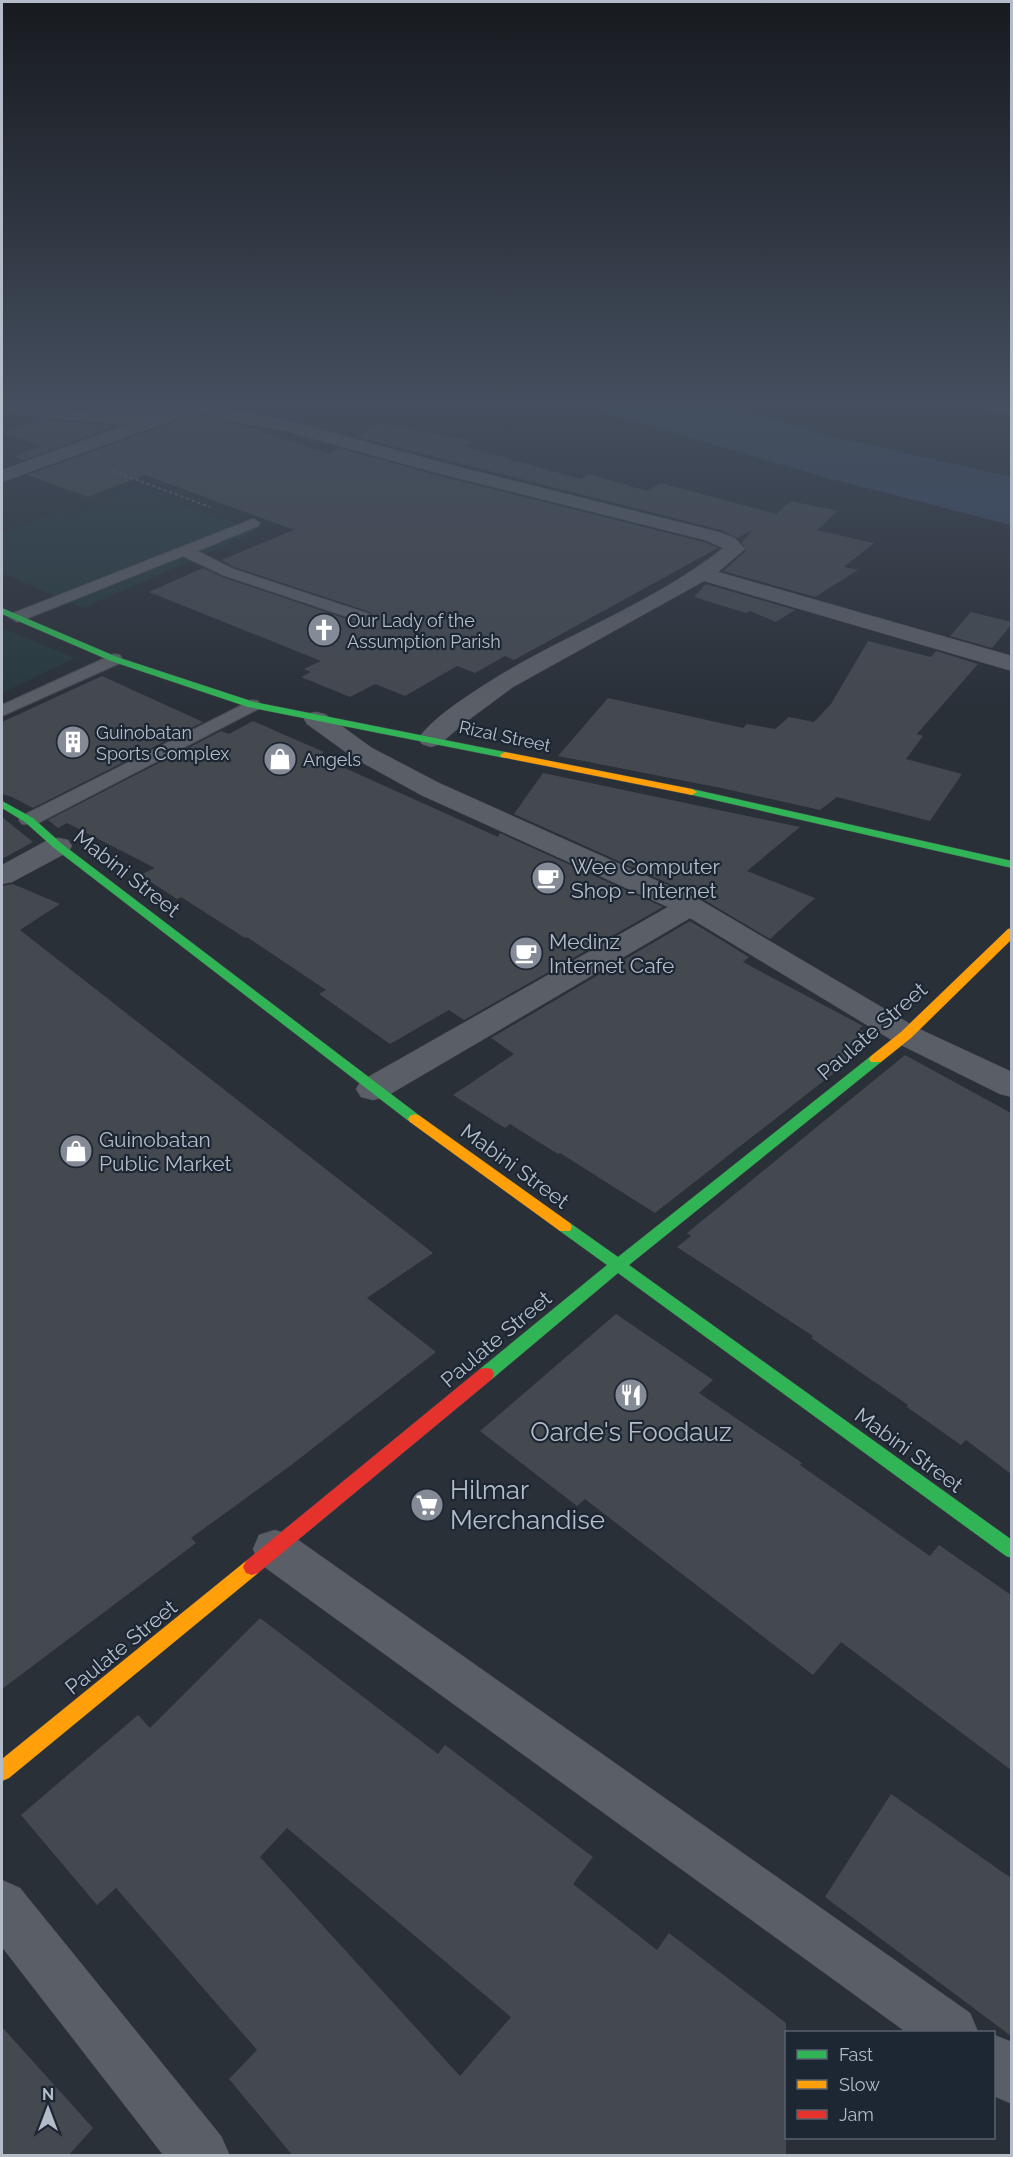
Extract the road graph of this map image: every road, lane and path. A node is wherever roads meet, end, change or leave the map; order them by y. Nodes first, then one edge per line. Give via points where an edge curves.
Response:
1 (208, 507) edge
2 (594, 507) edge
3 (254, 524) joint
4 (183, 550) junction
5 (703, 574) junction
6 (9, 614) edge
7 (363, 616) dead end
8 (114, 659) junction
9 (1011, 664) edge
10 (252, 705) junction
11 (2, 711) edge
12 (316, 719) junction
13 (431, 739) junction
14 (2, 804) edge
15 (29, 820) junction
16 (58, 846) junction
17 (1011, 865) edge
18 (2, 876) edge
19 (690, 906) junction
20 (1011, 932) edge
21 (906, 1035) junction
22 (1011, 1086) edge
23 (373, 1089) junction
24 (617, 1266) junction
25 (275, 1549) junction
26 (1011, 1550) edge
27 (2, 1771) edge
28 (2, 1906) edge
29 (950, 2031) edge
30 (995, 2064) edge
31 (1011, 2076) edge
32 (201, 2156) edge

1 - 3 path
2 - 5 street via 728,542 735,549
3 - 4 lane
4 - 6 lane
4 - 7 lane via 228,572
5 - 9 street
5 - 13 street via 481,697
6 - 8 street, Rizal Street
8 - 10 street, Rizal Street
8 - 11 lane
10 - 12 street, Rizal Street
10 - 15 lane
12 - 13 street, Rizal Street
12 - 19 street via 363,753 430,789
13 - 17 street, Rizal Street via 721,798
14 - 15 street, Mabini Street
15 - 16 street, Mabini Street
16 - 18 street
16 - 23 street, Mabini Street
19 - 21 street
19 - 23 street
20 - 21 street, Paulate Street
21 - 22 street
21 - 24 street, Paulate Street
23 - 24 street, Mabini Street
24 - 25 street, Paulate Street
24 - 26 street, Mabini Street
25 - 27 street, Paulate Street
25 - 29 street
28 - 32 street
30 - 31 street

